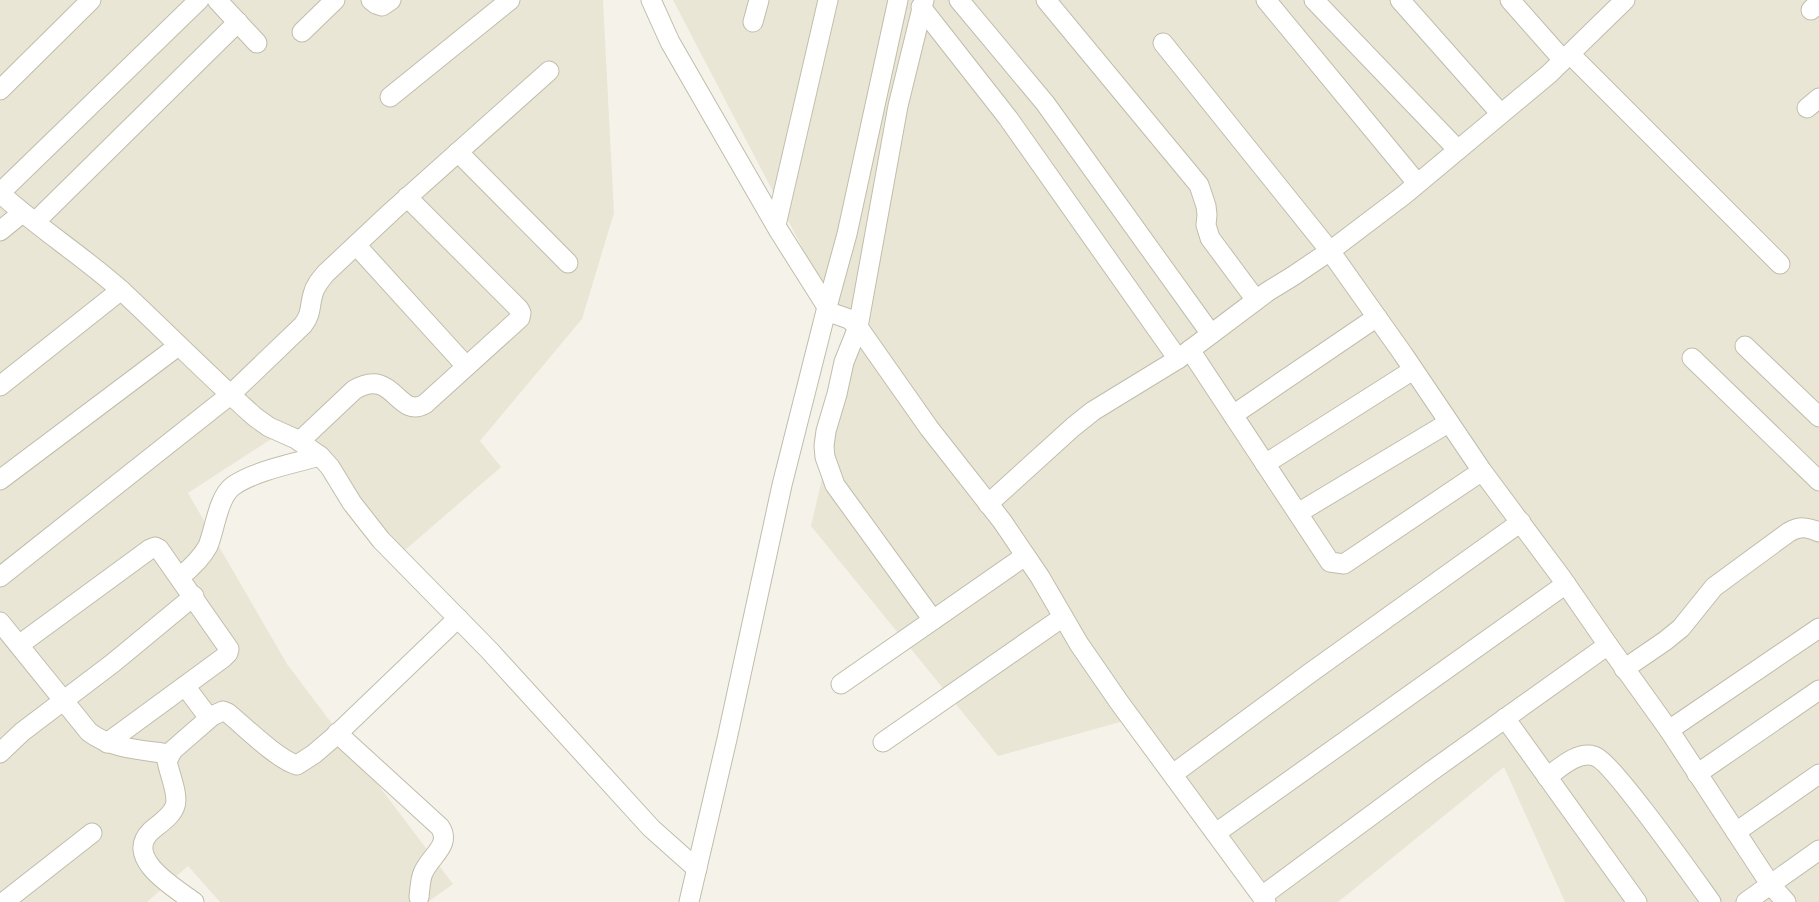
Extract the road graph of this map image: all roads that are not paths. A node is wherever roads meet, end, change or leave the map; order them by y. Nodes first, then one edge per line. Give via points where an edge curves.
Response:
1 (91, 0) edge
2 (199, 0) edge
3 (217, 0) edge
4 (335, 0) edge
5 (371, 0) edge
6 (391, 0) edge
7 (510, 0) edge
8 (651, 0) edge
9 (759, 0) edge
10 (828, 0) edge
11 (898, 0) edge
12 (960, 0) edge
13 (1046, 0) edge
14 (1266, 0) edge
15 (1314, 0) edge
16 (1400, 0) edge
17 (1510, 0) edge
18 (1625, 0) edge
19 (922, 4) edge
20 (238, 22) junction
21 (753, 22) dead end
22 (302, 32) dead end
23 (257, 43) dead end
24 (1163, 43) dead end
25 (1567, 57) junction
26 (549, 71) dead end
27 (0, 90) edge
28 (390, 96) dead end
29 (1501, 114) junction
30 (1458, 150) junction
31 (458, 152) junction
32 (1417, 184) junction
33 (0, 193) edge
34 (407, 197) junction
35 (28, 218) junction
36 (776, 225) junction
37 (0, 232) edge
38 (356, 245) junction
39 (1330, 251) junction
40 (568, 263) dead end
41 (1780, 264) dead end
42 (121, 290) junction
43 (1256, 300) junction
44 (842, 317) junction
45 (1376, 317) junction
46 (1211, 334) junction
47 (178, 346) junction
48 (1745, 346) dead end
49 (1184, 354) junction
50 (1692, 358) dead end
51 (466, 366) junction
52 (1414, 370) junction
53 (0, 386) edge
54 (230, 395) junction
55 (1233, 415) junction
56 (1819, 417) edge
57 (1448, 422) junction
58 (300, 442) junction
59 (320, 456) junction
60 (1265, 464) junction
61 (1482, 471) junction
62 (0, 480) edge
63 (1819, 481) edge
64 (988, 504) junction
65 (1298, 513) junction
66 (1521, 522) junction
67 (1819, 532) edge
68 (1025, 556) junction
69 (0, 577) edge
70 (180, 577) junction
71 (1566, 584) junction
72 (194, 596) junction
73 (1063, 617) junction
74 (458, 618) junction
75 (933, 620) junction
76 (0, 622) edge
77 (1819, 628) edge
78 (19, 645) junction
79 (1608, 645) junction
80 (1624, 669) junction
81 (841, 684) dead end
82 (185, 686) junction
83 (1819, 690) edge
84 (63, 701) junction
85 (209, 718) junction
86 (1505, 718) junction
87 (1669, 730) junction
88 (337, 733) junction
89 (883, 742) dead end
90 (107, 743) junction
91 (3, 744) edge
92 (169, 754) junction
93 (1173, 774) junction
94 (1697, 774) junction
95 (1819, 774) edge
96 (1547, 777) junction
97 (1736, 832) junction
98 (92, 833) dead end
99 (1216, 833) junction
100 (1819, 850) edge
101 (697, 870) junction
102 (1770, 884) junction
103 (418, 897) dead end
104 (182, 899) edge
105 (1264, 899) edge
106 (4, 902) edge
107 (689, 902) edge
108 (1637, 902) edge
109 (1711, 902) edge
110 (1746, 902) edge
111 (1786, 902) edge

1 - 27 street
2 - 33 street
3 - 20 street
4 - 22 street
5 - 6 street via 382,6
7 - 28 street
8 - 36 street via 670,42
9 - 21 street
10 - 36 street
11 - 44 street via 851,216
12 - 46 street via 1045,103
13 - 43 street via 1199,185 1206,206 1210,238
14 - 32 street
15 - 30 street
16 - 29 street
17 - 25 street
18 - 25 street
19 - 44 street
19 - 49 street
20 - 23 street
20 - 35 street
24 - 39 street
25 - 29 street
25 - 41 street
26 - 31 street
29 - 30 street
30 - 32 street
31 - 34 street
31 - 40 street
32 - 39 street
33 - 35 street
34 - 38 street
34 - 51 street via 521,313 515,323
35 - 37 street
35 - 42 street
36 - 44 street
38 - 51 street
38 - 54 street via 317,284 310,316 303,325
39 - 43 street
39 - 45 street
42 - 47 street
42 - 53 street
43 - 46 street
44 - 64 street
44 - 75 street via 844,362 826,431 825,457 835,485
44 - 101 street via 782,485
45 - 52 street
45 - 55 street
46 - 49 street
47 - 54 street
47 - 62 street
48 - 56 street
49 - 55 street
49 - 64 street via 1093,411
50 - 63 street
51 - 58 street via 418,408 410,407 382,385 364,384
52 - 57 street
52 - 60 street
54 - 58 street via 269,427
54 - 69 street
55 - 60 street
57 - 61 street
57 - 65 street
58 - 59 street
59 - 70 street via 265,472 232,486 226,493 198,562
59 - 74 street via 381,540
60 - 65 street
61 - 65 street via 1344,564 1330,562
61 - 66 street
64 - 68 street
66 - 71 street
66 - 93 street
67 - 80 street via 1808,527 1789,532 1714,587 1681,628
68 - 73 street
68 - 75 street
70 - 72 street
70 - 78 street via 159,549 150,549
71 - 79 street
71 - 99 street
72 - 82 street via 229,649 223,658
72 - 84 street
73 - 89 street
73 - 93 street
74 - 88 street
74 - 101 street via 651,828
75 - 81 street
76 - 78 street
77 - 87 street
78 - 84 street
79 - 80 street
79 - 86 street
80 - 87 street
82 - 85 street
82 - 90 street
83 - 94 street
84 - 90 street via 89,732
84 - 91 street
85 - 88 street via 217,712 228,713 280,755 298,765
85 - 92 street
86 - 96 street
86 - 105 street
87 - 94 street
88 - 103 street via 444,833 444,842 424,872
90 - 92 street
92 - 104 street via 167,761 176,805 149,833 143,851 146,862
93 - 99 street
94 - 97 street
95 - 97 street
96 - 108 street
96 - 109 street via 1574,758 1592,755 1600,758
97 - 102 street
98 - 106 street
99 - 105 street
100 - 102 street
101 - 107 street
102 - 110 street
102 - 111 street

